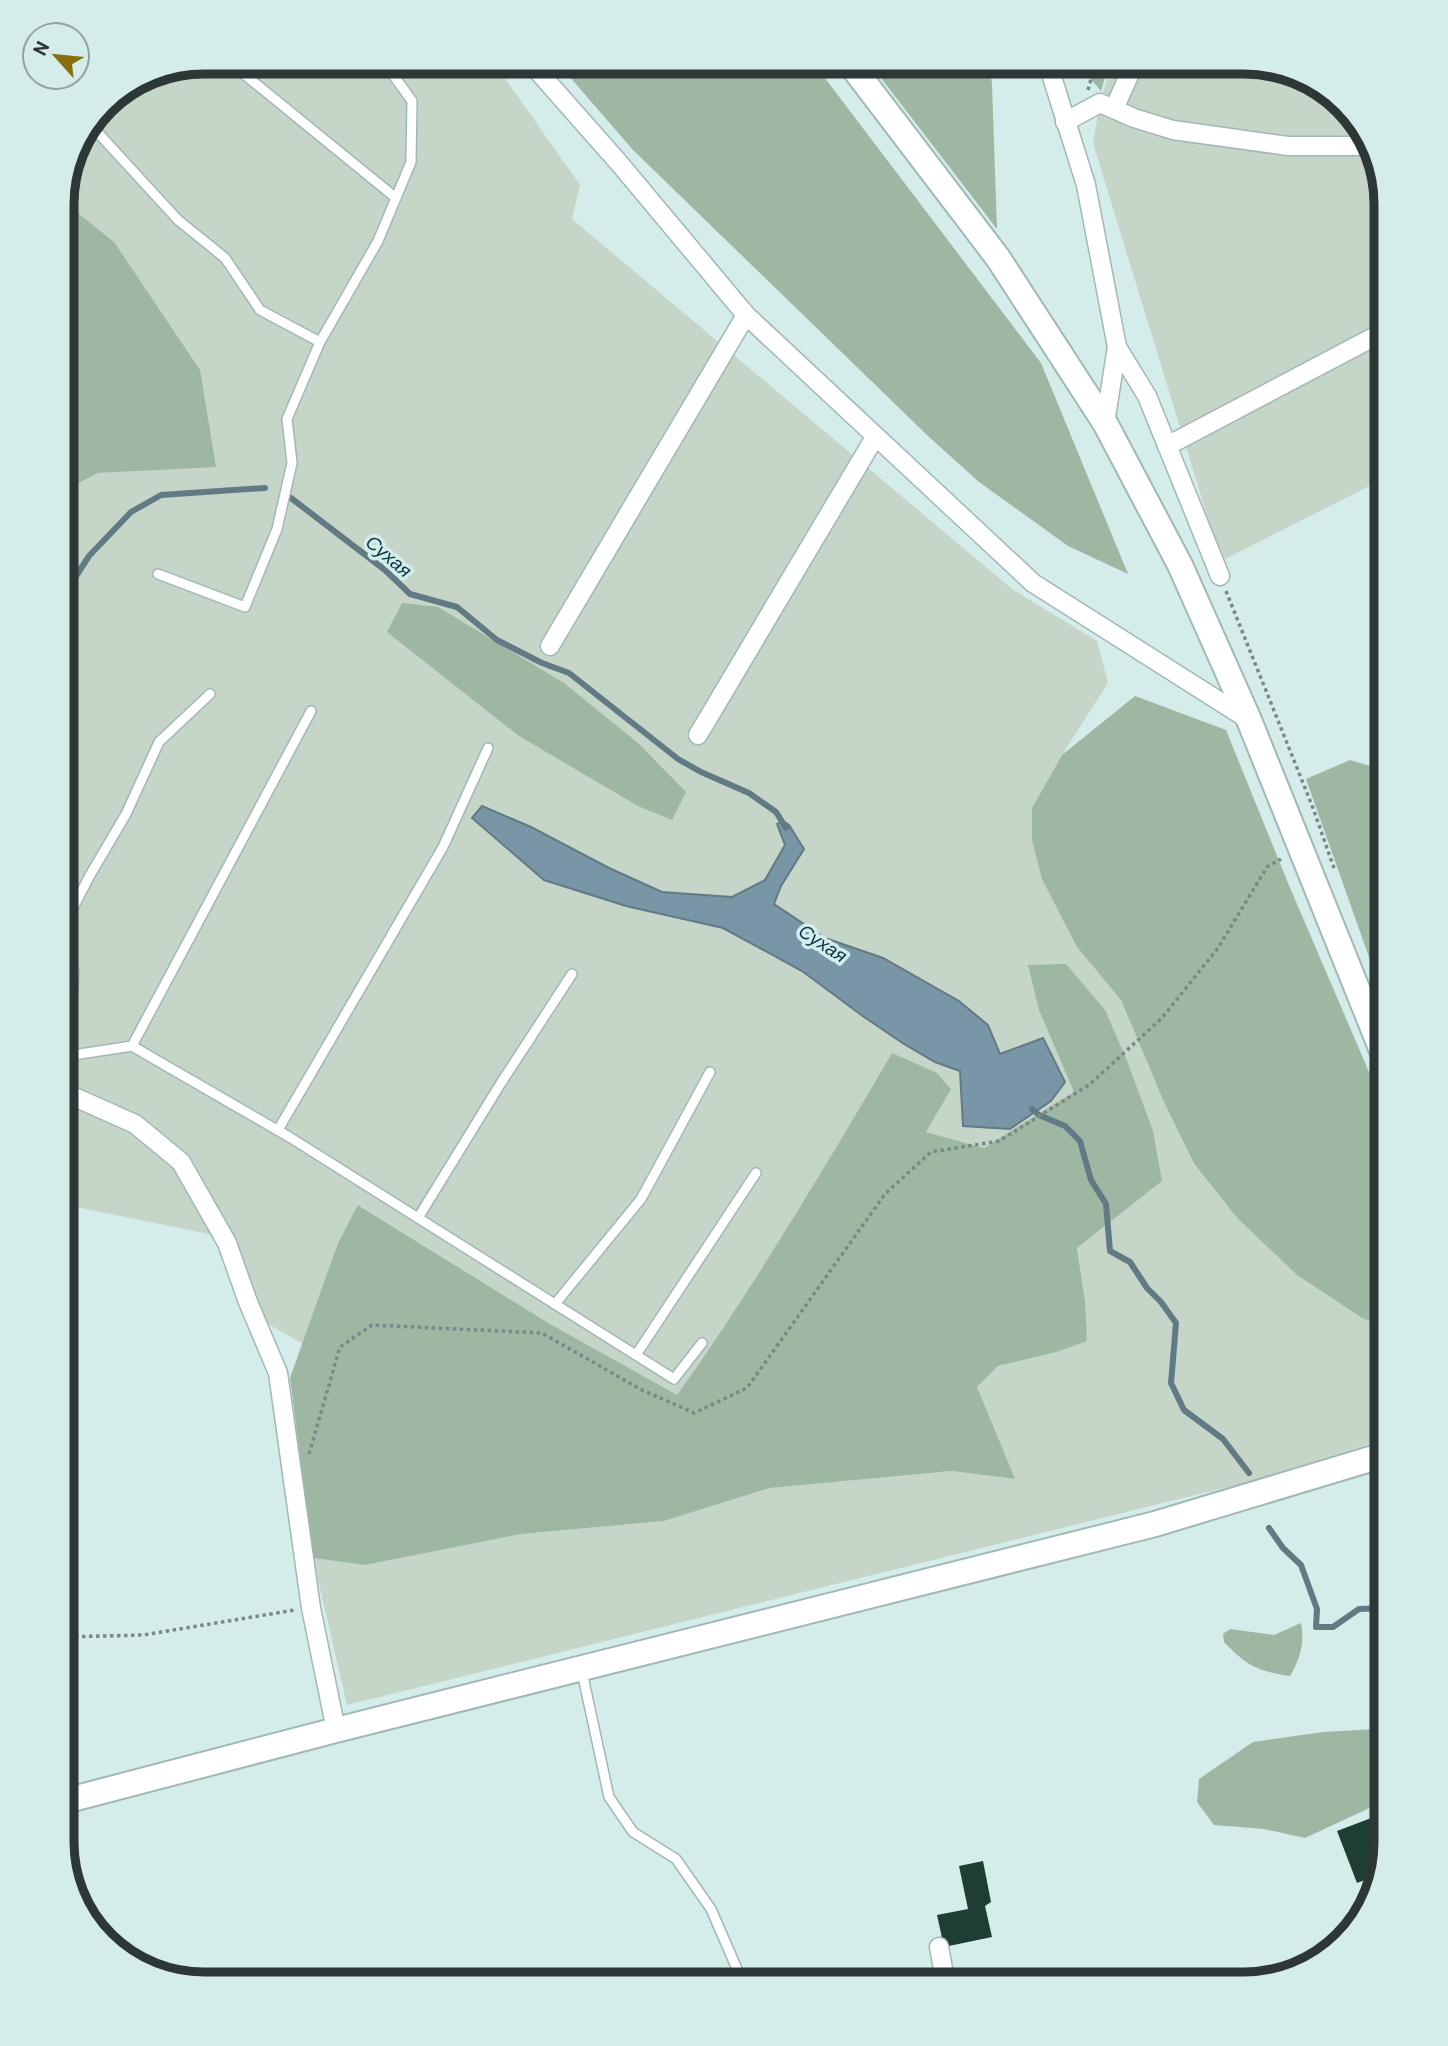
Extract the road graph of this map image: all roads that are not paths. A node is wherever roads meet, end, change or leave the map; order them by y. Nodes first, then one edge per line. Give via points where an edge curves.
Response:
1 (244, 74) edge
2 (392, 74) edge
3 (540, 74) edge
4 (858, 74) edge
5 (1051, 74) edge
6 (1131, 74) edge
7 (1114, 109) junction
8 (1065, 122) junction
9 (96, 131) edge
10 (1361, 146) edge
11 (396, 198) junction
12 (746, 315) junction
13 (1374, 337) edge
14 (320, 342) junction
15 (1117, 347) junction
16 (1105, 423) junction
17 (875, 437) junction
18 (1167, 446) junction
19 (158, 574) dead end
20 (1220, 576) road end
21 (550, 646) dead end
22 (210, 694) dead end
23 (311, 711) dead end
24 (1249, 720) junction
25 (698, 735) dead end
26 (488, 748) dead end
27 (74, 906) edge
28 (572, 974) dead end
29 (1374, 1030) edge
30 (132, 1046) junction
31 (74, 1055) edge
32 (710, 1072) dead end
33 (74, 1096) edge
34 (278, 1130) junction
35 (757, 1173) dead end
36 (418, 1218) junction
37 (555, 1304) junction
38 (702, 1343) dead end
39 (636, 1355) junction
40 (1374, 1458) edge
41 (581, 1670) junction
42 (336, 1730) junction
43 (74, 1799) edge
44 (939, 1947) dead end
45 (738, 1972) edge
46 (944, 1972) edge

1 - 11 lane
2 - 11 lane via 412,101 411,162
3 - 12 street
4 - 16 main road via 998,258
5 - 8 street
6 - 7 street
7 - 8 street via 1100,103
7 - 10 street via 1173,130 1288,146
8 - 15 street via 1086,185
9 - 14 lane via 178,220 225,258 260,310
11 - 14 lane
12 - 17 street
12 - 21 street
13 - 18 street
14 - 19 lane via 287,419 292,463 277,529 245,607
15 - 16 street
15 - 18 street via 1147,396
16 - 24 main road via 1180,565
17 - 24 street via 1033,583
17 - 25 street
18 - 20 street
22 - 27 lane via 159,742 126,814
23 - 30 lane
24 - 29 main road
26 - 34 lane via 443,847
28 - 36 lane
30 - 31 lane
30 - 34 lane
32 - 37 lane via 641,1199
33 - 42 street via 135,1124 181,1162 227,1243 278,1373 311,1608
34 - 36 lane
35 - 39 lane
36 - 37 lane
37 - 39 lane
38 - 39 lane via 674,1379
40 - 41 main road via 1154,1524
41 - 42 main road
41 - 45 lane via 609,1797 633,1832 676,1859 711,1909
42 - 43 main road
44 - 46 street

